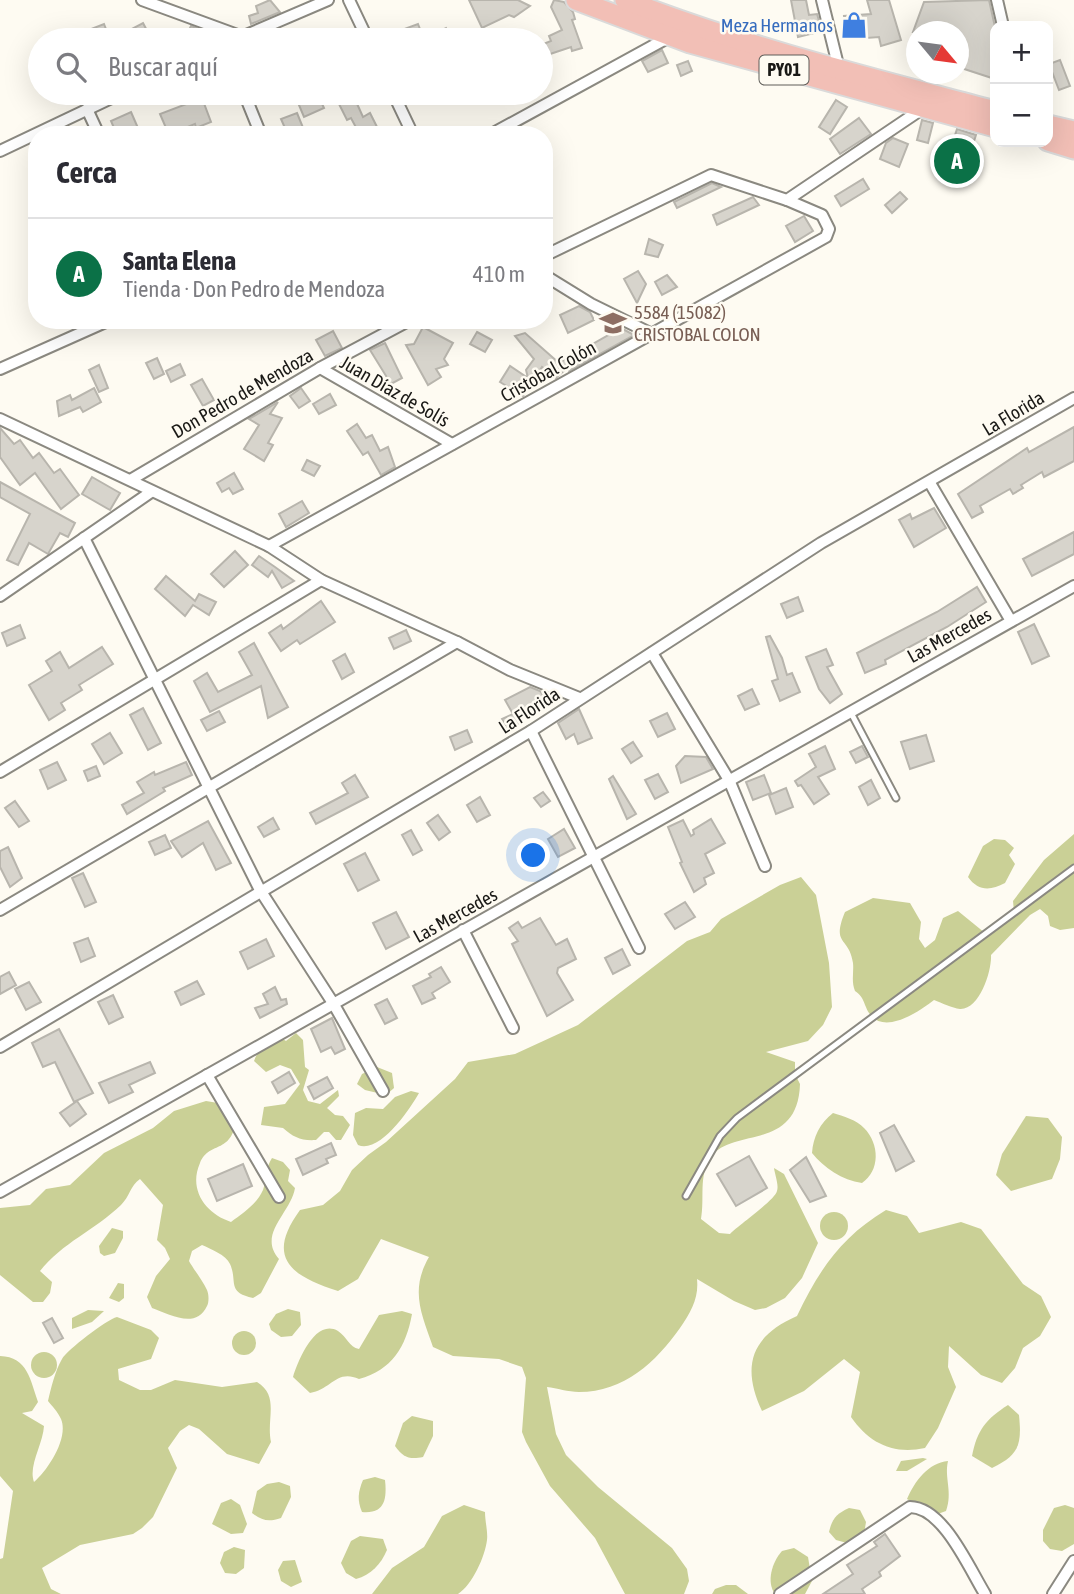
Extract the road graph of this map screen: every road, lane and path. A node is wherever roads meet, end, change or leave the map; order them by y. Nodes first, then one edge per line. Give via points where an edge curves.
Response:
1 (142, 0) edge
2 (328, 0) edge
3 (349, 0) edge
4 (576, 0) edge
5 (625, 0) edge
6 (822, 0) edge
7 (998, 0) edge
8 (1002, 21) edge
9 (213, 28) edge
10 (262, 28) edge
11 (362, 28) edge
12 (671, 36) junction
13 (839, 69) junction
14 (553, 101) edge
15 (96, 105) edge
16 (249, 105) edge
17 (399, 105) edge
18 (545, 105) edge
19 (925, 107) junction
20 (87, 109) junction
21 (990, 110) edge
22 (51, 126) edge
23 (95, 126) edge
24 (257, 126) edge
25 (409, 126) edge
26 (506, 126) edge
27 (990, 126) edge
28 (1053, 126) edge
29 (1074, 131) edge
30 (28, 137) edge
31 (1053, 143) edge
32 (1074, 149) edge
33 (0, 150) edge
34 (787, 200) junction
35 (553, 252) edge
36 (553, 280) edge
37 (90, 329) edge
38 (393, 329) edge
39 (652, 334) junction
40 (320, 368) junction
41 (0, 369) edge
42 (1074, 398) edge
43 (0, 419) edge
44 (452, 444) junction
45 (132, 480) junction
46 (930, 483) junction
47 (151, 492) junction
48 (84, 538) junction
49 (269, 546) junction
50 (321, 580) junction
51 (1074, 586) edge
52 (0, 596) edge
53 (1011, 621) junction
54 (457, 642) junction
55 (652, 653) junction
56 (154, 680) junction
57 (579, 698) junction
58 (850, 711) junction
59 (531, 731) junction
60 (0, 772) edge
61 (729, 780) junction
62 (208, 789) junction
63 (896, 797) dead end
64 (595, 856) junction
65 (765, 866) dead end
66 (1074, 868) edge
67 (260, 890) junction
68 (0, 910) edge
69 (463, 930) junction
70 (639, 948) dead end
71 (333, 1003) junction
72 (513, 1028) dead end
73 (0, 1047) edge
74 (207, 1075) junction
75 (383, 1091) dead end
76 (0, 1192) edge
77 (686, 1196) dead end
78 (279, 1197) dead end
79 (1074, 1560) edge
80 (780, 1594) edge
81 (985, 1594) edge
82 (1054, 1594) edge

1 - 9 street
2 - 10 street
3 - 11 street
4 - 12 highway, PY01
5 - 13 highway, PY01 via 687,24
6 - 13 street
7 - 8 street
12 - 14 street
12 - 19 highway, PY01
13 - 21 highway, PY01
15 - 20 street
16 - 24 street
17 - 25 street
18 - 26 street
19 - 27 highway, PY01
19 - 34 street
20 - 22 street
20 - 23 street
28 - 29 highway
30 - 33 street
31 - 32 highway
34 - 35 street via 711,175
34 - 39 street, Cristobal Colón via 822,215 829,229 826,237
36 - 39 street
37 - 41 street
38 - 40 street, Don Pedro de Mendoza
39 - 44 street, Cristobal Colón
40 - 44 street, Juan Díaz de Solís
40 - 45 street, Don Pedro de Mendoza
42 - 46 street, La Florida
43 - 45 street
44 - 49 street, Cristobal Colón
45 - 47 street
46 - 53 street
46 - 55 street, La Florida via 821,543
47 - 48 street
47 - 49 street
48 - 52 street
48 - 56 street
49 - 50 street
50 - 54 street
50 - 56 street
51 - 53 street, Las Mercedes
53 - 58 street, Las Mercedes
54 - 57 street
54 - 62 street
55 - 57 street, La Florida
55 - 61 street
56 - 60 street
56 - 62 street
57 - 59 street, La Florida
58 - 61 street, Las Mercedes
58 - 63 lane
59 - 64 street
59 - 67 street, La Florida
61 - 64 street, Las Mercedes
61 - 65 street
62 - 67 street
62 - 68 street
64 - 69 street, Las Mercedes
64 - 70 street
66 - 77 lane via 737,1118 720,1136
67 - 71 street
67 - 73 street, La Florida
69 - 71 street, Las Mercedes
69 - 72 street
71 - 74 street, Las Mercedes
71 - 75 street
74 - 76 street, Las Mercedes
74 - 78 street
79 - 82 street
80 - 81 street via 910,1507 921,1507 941,1522

